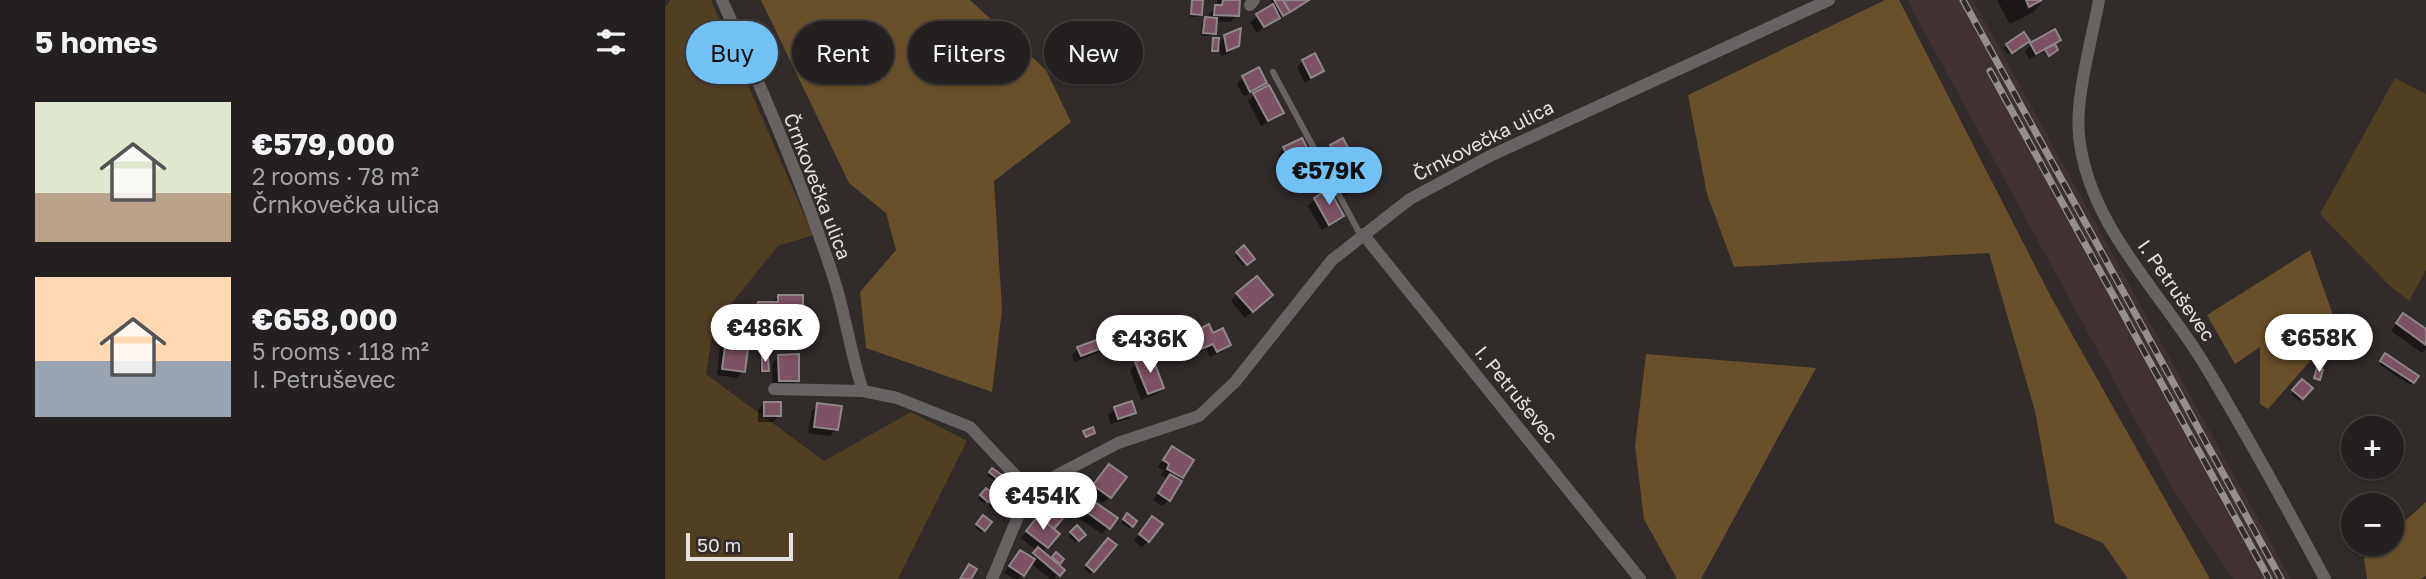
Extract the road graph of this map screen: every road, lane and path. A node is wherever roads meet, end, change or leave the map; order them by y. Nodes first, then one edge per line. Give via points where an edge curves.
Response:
1 (722, 0) edge
2 (1829, 0) edge
3 (2099, 0) edge
4 (1273, 72) dead end
5 (1362, 235) junction
6 (774, 389) dead end
7 (863, 391) junction
8 (1029, 490) junction
9 (992, 579) edge
10 (1640, 579) edge
11 (2325, 579) edge

1 - 7 street, Črnkovečka ulica via 821,242
2 - 5 street, Črnkovečka ulica via 1490,156 1410,199
3 - 11 street, I. Petruševec via 2078,112 2091,186 2133,262 2201,360
4 - 5 lane
5 - 8 street, Črnkovečka ulica via 1332,260 1235,382 1199,416 1118,443
5 - 10 street, I. Petruševec
6 - 7 street
7 - 8 street via 897,398 970,427
8 - 9 street

